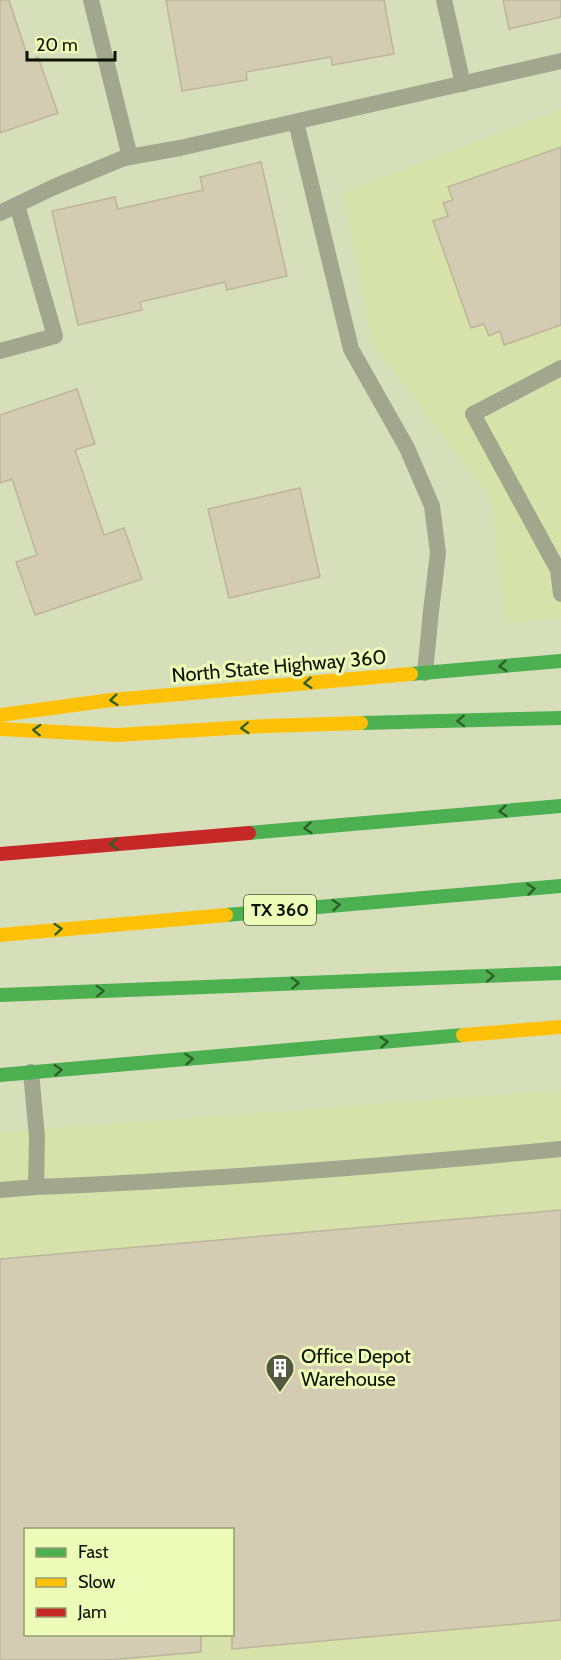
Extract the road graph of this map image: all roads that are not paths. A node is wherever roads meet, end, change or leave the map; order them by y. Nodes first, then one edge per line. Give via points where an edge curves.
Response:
1 (91, 0) edge
2 (444, 0) edge
3 (561, 61) edge
4 (463, 84) junction
5 (296, 123) junction
6 (130, 157) junction
7 (17, 205) junction
8 (0, 213) edge
9 (0, 351) edge
10 (561, 368) edge
11 (561, 594) edge
12 (561, 661) edge
13 (426, 673) junction
14 (0, 715) edge
15 (561, 718) edge
16 (0, 729) edge
17 (561, 806) edge
18 (0, 854) edge
19 (561, 886) edge
20 (0, 935) edge
21 (561, 974) edge
22 (0, 995) edge
23 (561, 1027) edge
24 (31, 1072) junction
25 (0, 1075) edge
26 (561, 1149) edge
27 (36, 1186) junction
28 (0, 1190) edge

1 - 6 lane
2 - 4 lane
3 - 4 lane
4 - 5 lane
5 - 6 lane
5 - 13 lane via 351,349 407,448 432,506 438,553
6 - 7 lane
7 - 8 lane
7 - 9 lane via 56,336
10 - 11 lane via 473,414 558,570
12 -> 13 main road, North State Highway 360
13 -> 14 main road, North State Highway 360 via 111,700
15 -> 16 main road via 266,726 117,735
17 -> 18 main road
20 -> 19 main road, TX 360
22 -> 21 main road
24 -> 23 main road
24 - 25 main road
24 - 27 lane via 37,1137
26 - 27 lane via 229,1177
27 - 28 lane

